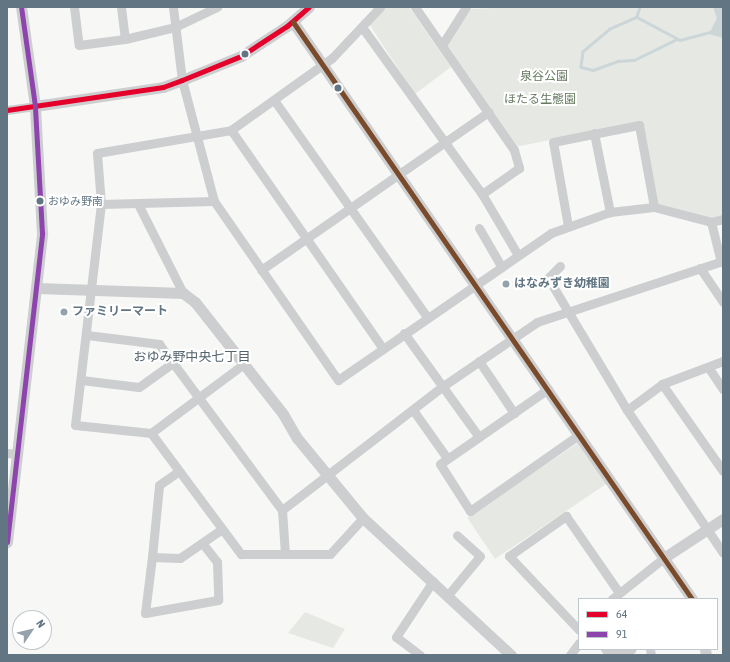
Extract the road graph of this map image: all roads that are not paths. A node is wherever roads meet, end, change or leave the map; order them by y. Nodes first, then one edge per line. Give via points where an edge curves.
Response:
1 (21, 7) edge
2 (74, 7) edge
3 (121, 7) edge
4 (172, 7) edge
5 (216, 7) edge
6 (309, 7) edge
7 (380, 7) edge
8 (415, 7) edge
9 (466, 7) edge
10 (293, 22) junction
11 (175, 27) junction
12 (362, 27) junction
13 (125, 39) junction
14 (442, 45) junction
15 (323, 65) junction
16 (182, 80) junction
17 (274, 100) junction
18 (35, 106) junction
19 (7, 110) edge
20 (488, 112) junction
21 (231, 130) junction
22 (594, 133) junction
23 (196, 136) junction
24 (444, 144) junction
25 (400, 175) junction
26 (482, 194) junction
27 (214, 201) junction
28 (102, 204) junction
29 (138, 204) junction
30 (654, 208) junction
31 (350, 209) junction
32 (610, 212) junction
33 (723, 219) edge
34 (711, 222) junction
35 (568, 226) junction
36 (479, 228) dead end
37 (307, 239) junction
38 (518, 256) junction
39 (722, 262) edge
40 (501, 266) junction
41 (560, 266) dead end
42 (700, 268) junction
43 (261, 270) junction
44 (475, 282) junction
45 (37, 288) junction
46 (90, 290) junction
47 (182, 294) junction
48 (723, 302) edge
49 (568, 310) junction
50 (427, 317) junction
51 (404, 333) junction
52 (87, 335) junction
53 (512, 337) junction
54 (382, 347) junction
55 (479, 361) junction
56 (723, 361) edge
57 (174, 362) junction
58 (245, 363) junction
59 (708, 367) junction
60 (81, 380) junction
61 (662, 384) junction
62 (443, 386) junction
63 (548, 389) junction
64 (723, 389) edge
65 (201, 398) junction
66 (413, 410) junction
67 (627, 410) junction
68 (514, 413) junction
69 (152, 433) junction
70 (580, 434) junction
71 (479, 437) junction
72 (12, 454) edge
73 (447, 458) junction
74 (179, 471) junction
75 (723, 471) edge
76 (329, 478) junction
77 (282, 510) junction
78 (363, 518) junction
79 (723, 518) edge
80 (222, 530) junction
81 (707, 530) junction
82 (457, 535) dead end
83 (7, 542) edge
84 (203, 544) junction
85 (723, 553) edge
86 (285, 554) junction
87 (152, 557) junction
88 (665, 557) junction
89 (433, 581) junction
90 (618, 591) junction
91 (448, 595) junction
92 (613, 598) edge
93 (691, 598) edge
94 (578, 629) edge
95 (578, 644) edge
96 (608, 650) edge
97 (627, 650) edge
98 (420, 655) edge
99 (511, 655) edge
100 (570, 655) edge

1 - 18 street
2 - 13 street via 79,45
3 - 13 street
4 - 11 street
5 - 11 street
6 - 10 street
7 - 12 street
8 - 14 street
9 - 14 street
10 - 15 street
10 - 16 street via 241,56
11 - 13 street
11 - 16 street
12 - 15 street
12 - 24 street
14 - 20 street
15 - 17 street
15 - 25 street
16 - 18 street via 163,87
16 - 23 street
17 - 21 street
17 - 31 street
18 - 19 street
18 - 45 street via 42,207
20 - 24 street
20 - 26 street via 514,150 519,168
21 - 23 street
21 - 37 street
22 - 30 street via 638,125
22 - 32 street
22 - 35 street via 553,142
23 - 27 street
23 - 28 street via 97,153
24 - 25 street
24 - 26 street
25 - 31 street
25 - 44 street
26 - 38 street
27 - 29 street
27 - 43 street
28 - 29 street
28 - 46 street
29 - 47 street
30 - 32 street
30 - 34 street
31 - 37 street
31 - 50 street
32 - 35 street
33 - 34 street
34 - 39 street
35 - 38 street via 551,233
36 - 40 street
37 - 43 street
37 - 54 street
38 - 40 street
39 - 42 street
40 - 44 street
41 - 49 street via 548,278
42 - 48 street
42 - 49 street
43 - 54 street via 338,380
44 - 50 street
44 - 53 street
45 - 46 street
45 - 72 street
46 - 47 street
46 - 52 street
47 - 58 street via 195,302
49 - 53 street via 537,322
49 - 67 street
50 - 51 street
51 - 54 street
51 - 62 street
52 - 57 street via 159,344
52 - 60 street
53 - 55 street
53 - 63 street
55 - 62 street
55 - 68 street
56 - 59 street
57 - 60 street via 139,387
57 - 65 street
58 - 65 street
58 - 76 street
59 - 61 street
59 - 64 street
60 - 69 street via 75,425
61 - 67 street
61 - 75 street
62 - 66 street
62 - 71 street
63 - 68 street
63 - 70 street
65 - 69 street
65 - 77 street
66 - 73 street
66 - 76 street
67 - 81 street
68 - 71 street
69 - 74 street
70 - 73 street via 470,511 440,468
70 - 88 street
71 - 73 street
72 - 83 street
74 - 80 street
74 - 87 street via 159,485
76 - 77 street
76 - 78 street
77 - 86 street
78 - 86 street via 330,554
78 - 89 street
79 - 81 street
80 - 84 street
80 - 86 street via 242,554
81 - 85 street
81 - 88 street
82 - 91 street via 480,556
84 - 87 street via 180,558
84 - 87 street via 217,562 218,600 145,613
88 - 90 street
88 - 93 street
89 - 91 street
89 - 98 street via 396,637
90 - 92 street
90 - 94 street via 566,516 509,556
91 - 99 street
95 - 100 street
96 - 97 street via 612,653

